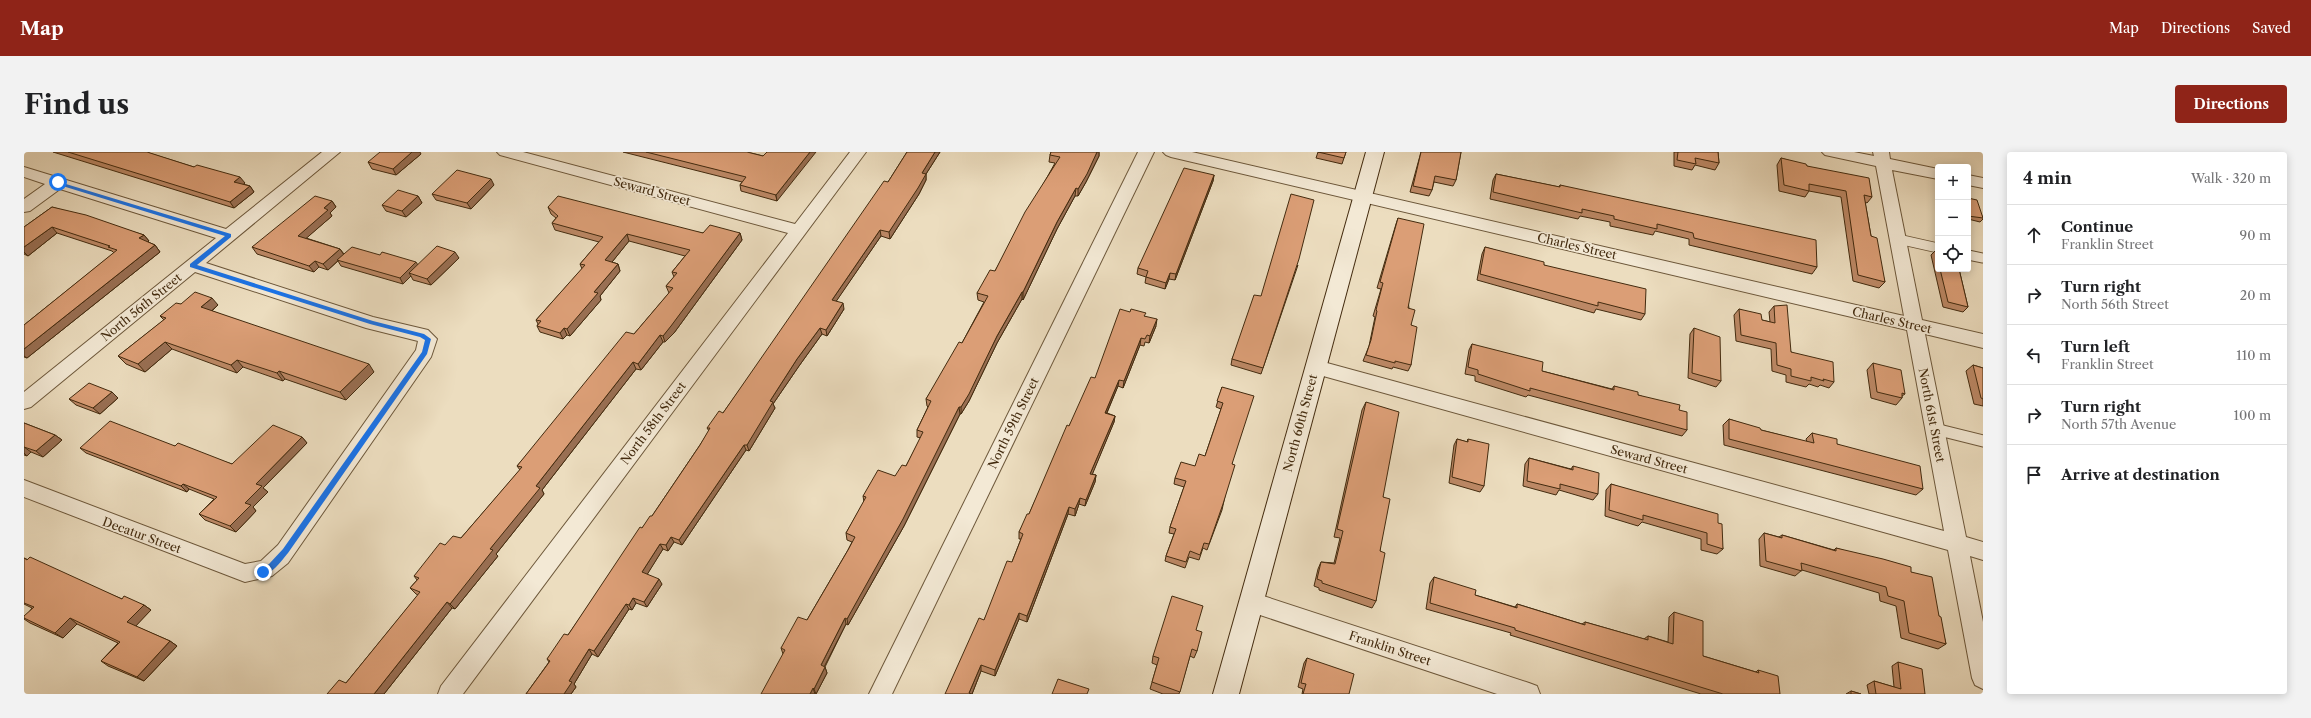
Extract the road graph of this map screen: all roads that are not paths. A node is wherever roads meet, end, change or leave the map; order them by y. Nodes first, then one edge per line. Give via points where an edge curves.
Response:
1 (332, 152) edge
2 (505, 152) edge
3 (858, 152) edge
4 (1146, 152) edge
5 (1171, 152) edge
6 (1375, 152) edge
7 (1830, 152) edge
8 (1882, 158) edge
9 (1935, 173) edge
10 (26, 174) edge
11 (1971, 181) edge
12 (58, 182) junction
13 (1983, 183) edge
14 (1363, 196) junction
15 (24, 207) edge
16 (799, 230) junction
17 (229, 236) junction
18 (1898, 240) junction
19 (1935, 247) edge
20 (1971, 256) edge
21 (1983, 258) edge
22 (192, 265) junction
23 (1915, 325) junction
24 (1983, 341) edge
25 (1316, 368) junction
26 (24, 402) edge
27 (1935, 429) junction
28 (1983, 441) edge
29 (24, 488) edge
30 (1957, 544) junction
31 (1983, 551) edge
32 (1251, 602) junction
33 (1983, 678) edge
34 (449, 694) edge
35 (880, 694) edge
36 (1226, 694) edge
37 (1530, 694) edge

1 - 17 street, North 56th Street
2 - 16 street, Seward Street
3 - 16 street, North 58th Street
4 - 35 street, North 59th Street
5 - 14 street, Charles Street
6 - 14 street, North 60th Street
7 - 8 street
8 - 9 street
8 - 18 street, North 61st Street
10 - 12 street
11 - 13 street
12 - 15 street
12 - 17 street
14 - 23 street, Charles Street
14 - 25 street, North 60th Street
16 - 34 street, North 58th Street
17 - 22 street, North 56th Street
18 - 19 lane
18 - 23 street, North 61st Street
20 - 21 lane
22 - 26 street, North 56th Street
22 - 29 street, Decatur Street via 372,323 422,335 428,339 425,352 285,551 263,572 245,573
23 - 24 street, Charles Street
23 - 27 street, North 61st Street
25 - 30 street, Seward Street
25 - 32 street, North 60th Street
27 - 28 lane
27 - 30 street, North 61st Street
30 - 31 street, Seward Street
30 - 33 street, North 61st Street
32 - 36 street, North 60th Street
32 - 37 street, Franklin Street

